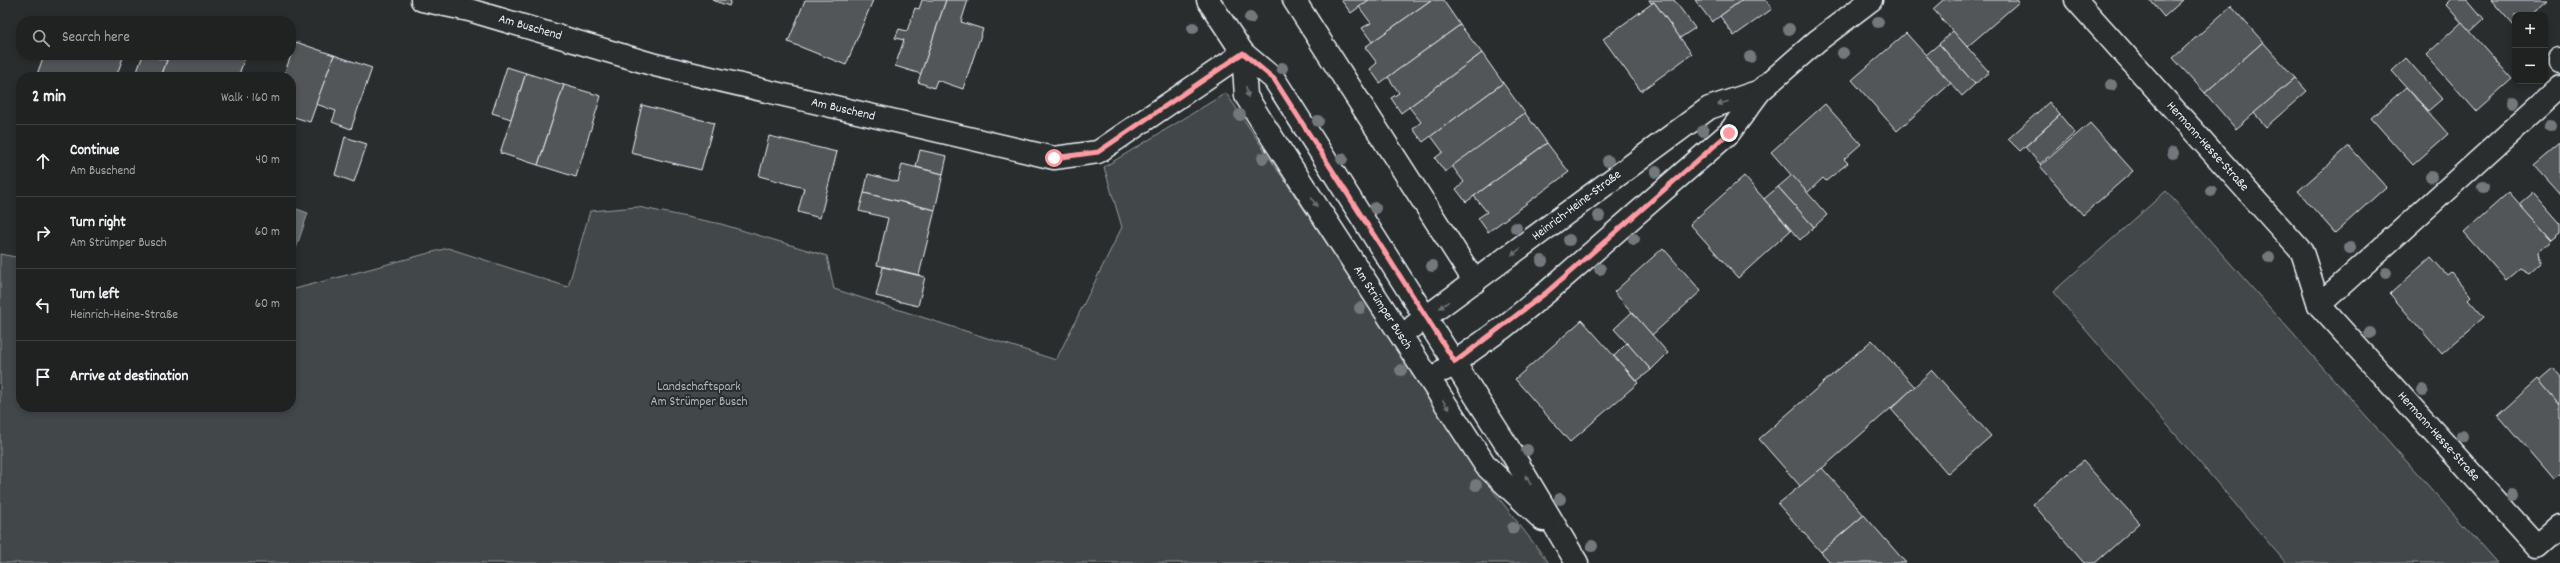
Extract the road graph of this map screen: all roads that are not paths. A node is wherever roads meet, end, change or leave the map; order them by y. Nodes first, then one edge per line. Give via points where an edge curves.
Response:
1 (422, 0) edge
2 (1208, 0) edge
3 (1294, 0) edge
4 (1871, 0) edge
5 (2076, 0) edge
6 (1243, 53) junction
7 (2560, 58) edge
8 (2560, 62) edge
9 (2560, 87) edge
10 (1760, 91) junction
11 (1475, 282) junction
12 (2319, 305) junction
13 (1426, 318) junction
14 (1401, 336) junction
15 (1455, 362) junction
16 (1430, 380) junction
17 (2560, 526) edge
18 (1562, 538) junction
19 (1578, 563) edge

1 - 6 street, Am Buschend via 469,10 655,65 1054,158 1098,152
2 - 6 street, Am Strümper Busch
3 - 11 street
4 - 10 street, Heinrich-Heine-Straße via 1817,41
5 - 12 street, Hermann-Hesse-Straße via 2302,252
6 - 13 street, Am Strümper Busch via 1274,79
6 -> 14 street, Am Strümper Busch via 1246,96
7 - 8 street
9 - 12 street
10 -> 11 street, Heinrich-Heine-Straße via 1709,108
10 - 15 street, Heinrich-Heine-Straße via 1729,133 1547,292
11 -> 13 street, Heinrich-Heine-Straße
12 - 17 street, Hermann-Hesse-Straße via 2537,546
13 - 14 street, Heinrich-Heine-Straße
13 - 15 street, Am Strümper Busch
14 - 16 street, Am Strümper Busch
15 - 16 street, Heinrich-Heine-Straße
18 -> 15 street, Am Strümper Busch
16 -> 18 street, Am Strümper Busch via 1486,466
18 - 19 street, Am Strümper Busch

